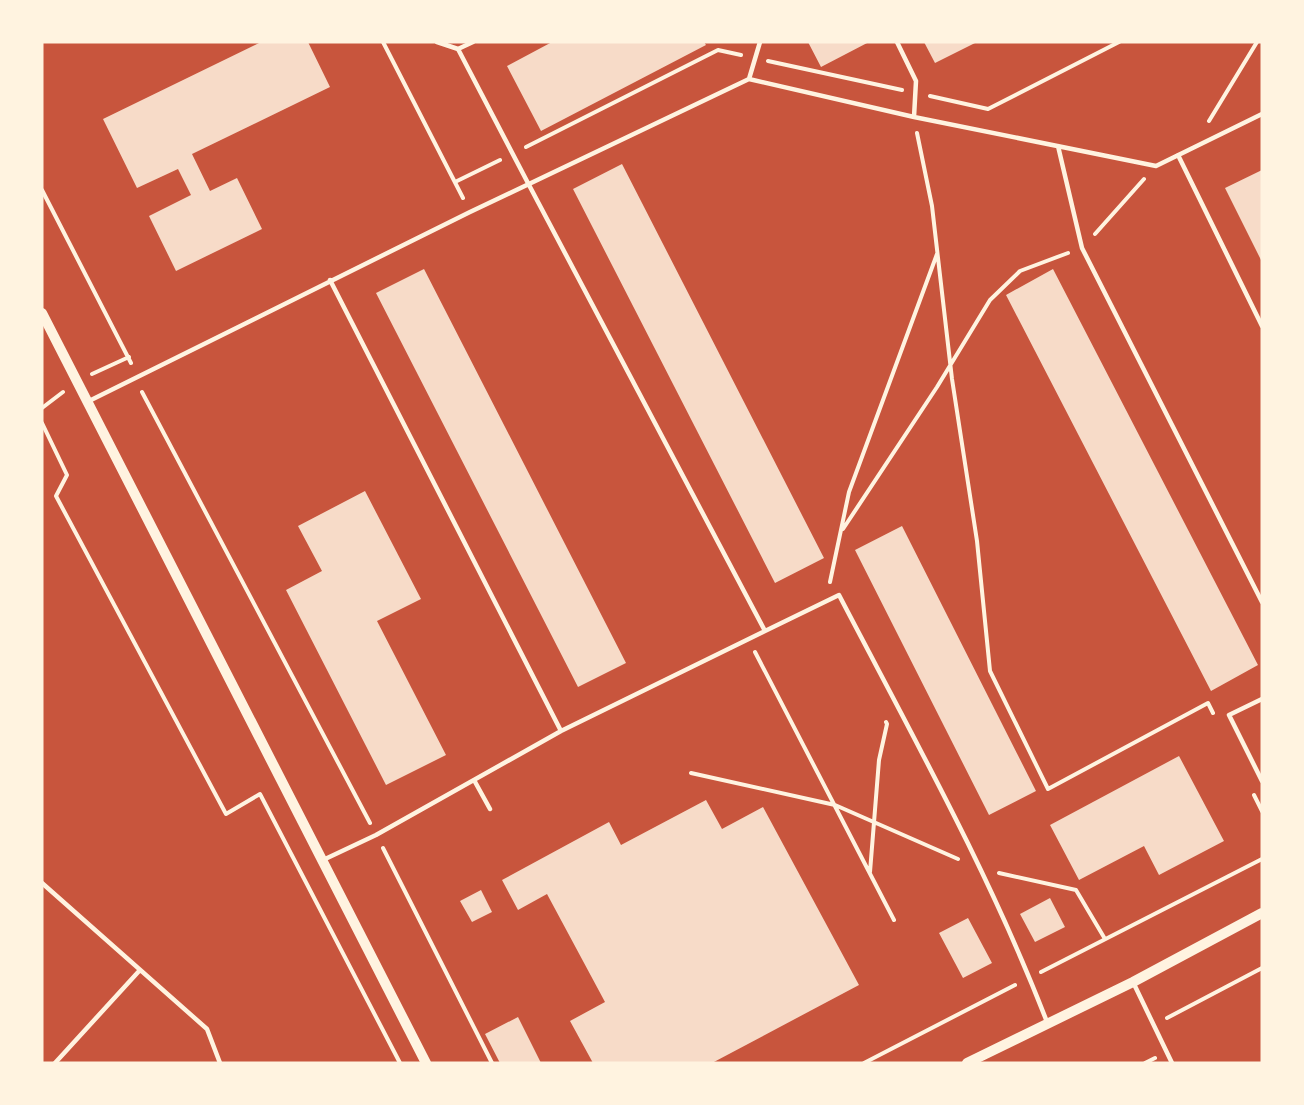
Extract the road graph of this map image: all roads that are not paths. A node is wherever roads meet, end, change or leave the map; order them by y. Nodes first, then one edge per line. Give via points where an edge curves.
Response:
1 (436, 42) edge
2 (473, 42) edge
3 (760, 42) edge
4 (897, 42) edge
5 (458, 49) junction
6 (749, 79) junction
7 (1262, 114) edge
8 (914, 117) junction
9 (1058, 146) junction
10 (1178, 155) junction
11 (529, 185) junction
12 (330, 280) junction
13 (42, 313) edge
14 (1262, 326) edge
15 (87, 401) junction
16 (1262, 602) edge
17 (765, 631) junction
18 (1262, 699) edge
19 (561, 731) junction
20 (474, 780) junction
21 (1262, 782) edge
22 (490, 809) dead end
23 (323, 860) junction
24 (42, 883) edge
25 (1262, 913) edge
26 (140, 970) junction
27 (1133, 982) junction
28 (1047, 1023) junction
29 (55, 1063) edge
30 (220, 1063) edge
31 (426, 1063) edge
32 (968, 1063) edge
33 (1172, 1063) edge

1 - 5 lane
2 - 5 lane
3 - 6 lane
4 - 8 lane via 916,81
5 - 11 lane
6 - 8 lane
6 - 11 lane
7 - 10 lane
8 - 9 lane
9 - 10 lane via 1156,166
9 - 16 lane via 1082,248
10 - 14 lane
11 - 12 lane
11 - 17 lane
12 - 15 lane
12 - 19 lane
13 - 15 street
15 - 23 street
17 - 19 lane
17 - 28 lane via 839,594 981,869
18 - 21 lane via 1229,715
19 - 20 lane
20 - 22 lane
20 - 23 lane
23 - 31 street
24 - 26 lane
25 - 27 street
26 - 29 lane
26 - 30 lane via 207,1029
27 - 28 street
27 - 33 lane
28 - 32 street

